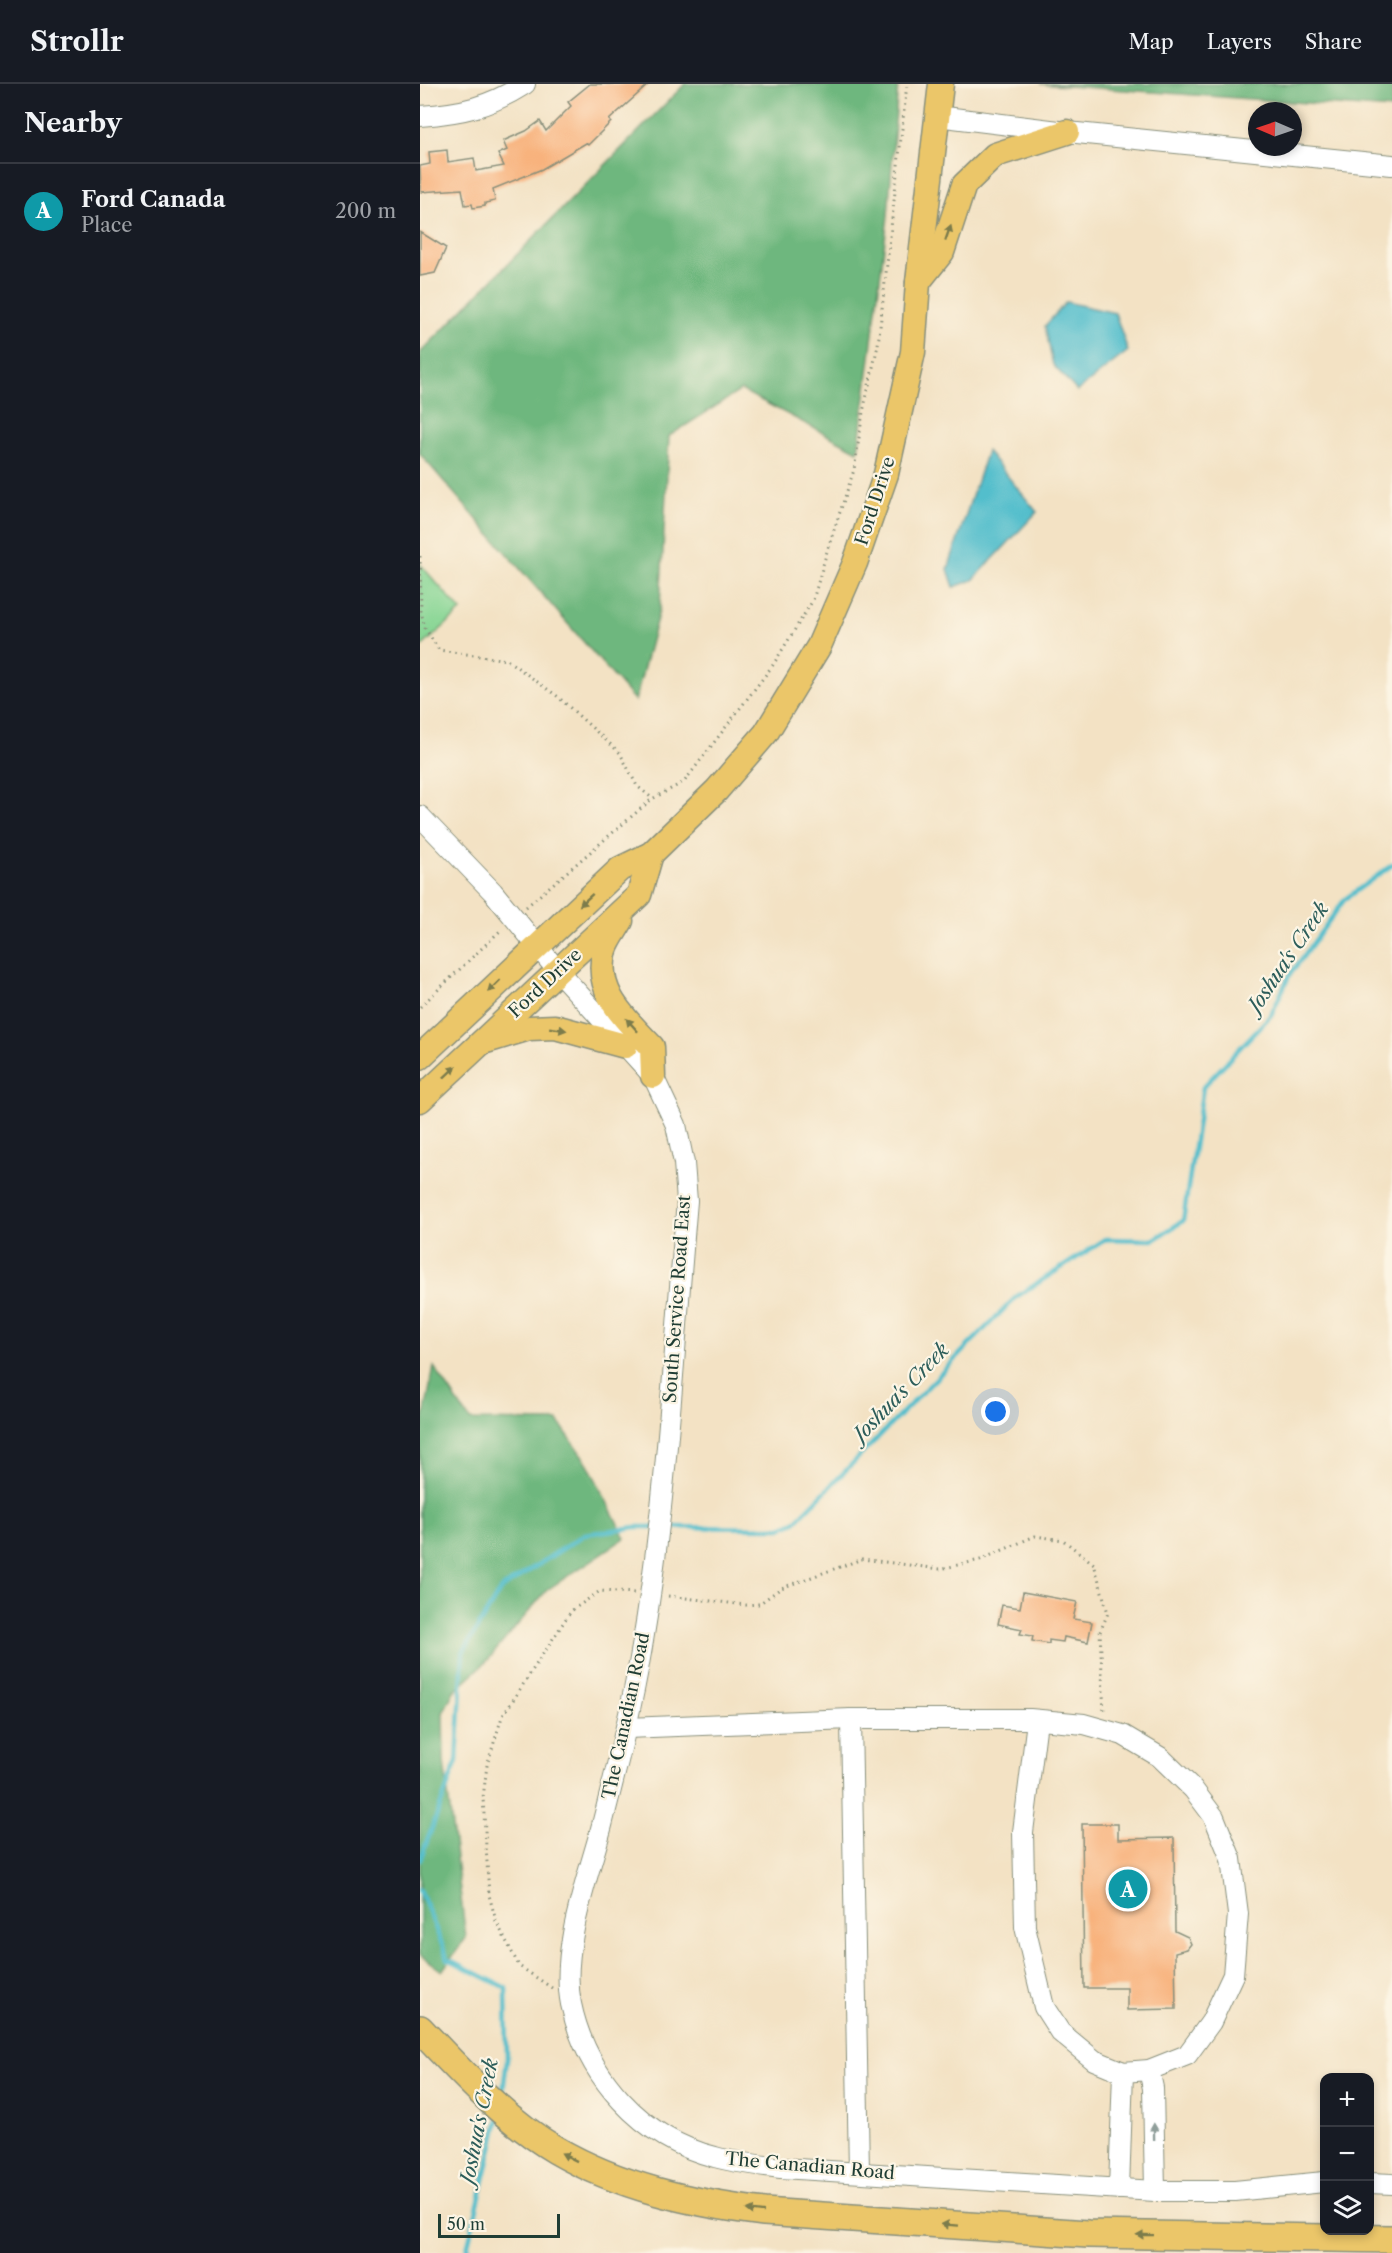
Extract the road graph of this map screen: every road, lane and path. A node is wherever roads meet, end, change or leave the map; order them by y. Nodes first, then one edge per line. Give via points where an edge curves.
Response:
1 (525, 84) edge
2 (907, 84) edge
3 (941, 84) edge
4 (420, 116) edge
5 (937, 116) junction
6 (1067, 132) junction
7 (1392, 165) edge
8 (918, 282) junction
9 (420, 557) edge
10 (652, 799) junction
11 (420, 816) edge
12 (651, 854) junction
13 (631, 903) junction
14 (514, 917) junction
15 (537, 946) junction
16 (557, 970) junction
17 (420, 1007) edge
18 (481, 1043) junction
19 (625, 1046) junction
20 (420, 1058) edge
21 (653, 1076) junction
22 (420, 1100) edge
23 (654, 1563) joint
24 (651, 1594) junction
25 (851, 1719) junction
26 (1037, 1720) junction
27 (627, 1728) junction
28 (1104, 1730) junction
29 (569, 1989) junction
30 (420, 2029) edge
31 (1149, 2070) junction
32 (1123, 2072) junction
33 (859, 2172) junction
34 (1320, 2182) edge
35 (1374, 2183) edge
36 (1392, 2184) edge
37 (1119, 2189) junction
38 (1155, 2191) junction
39 (1392, 2239) edge

1 - 4 street via 503,98 459,113
2 - 10 path via 878,345 854,470 813,600 773,665 684,782
3 - 5 main road, Ford Drive
5 - 6 street
5 - 8 main road, Ford Drive
6 - 7 street
8 -> 6 main road via 942,252 964,185 995,155
8 - 12 main road, Ford Drive via 913,352 886,474 855,563 819,646 766,732 717,790
9 - 10 path via 421,612 425,628 439,650 507,660 557,696 620,753 637,786
10 - 14 path
11 - 14 street, South Service Road East
12 - 13 main road, Ford Drive via 639,895
12 -> 15 main road, Ford Drive via 620,869
13 - 16 main road, Ford Drive
21 -> 13 main road via 652,1047 611,1000 602,968 605,948
14 - 15 street, South Service Road East
14 - 17 path
15 - 16 street, South Service Road East
15 -> 20 main road, Ford Drive
16 - 18 main road, Ford Drive
16 - 19 street, South Service Road East
18 -> 19 main road via 529,1028 555,1027
22 -> 18 main road, Ford Drive
19 - 21 street, South Service Road East
21 - 23 street, South Service Road East via 676,1125 687,1201
23 - 24 street, The Canadian Road
24 - 27 street, The Canadian Road
24 - 28 path via 759,1604 781,1588 862,1558 940,1569 980,1560 1035,1536 1063,1540 1094,1564 1108,1613 1100,1632
24 - 29 path via 600,1591 572,1611 502,1717 487,1765 483,1798 489,1895 496,1921 519,1966 551,1987
25 - 26 street
25 - 27 street
25 - 33 street
26 - 28 street
26 - 32 street via 1023,1832 1025,1927 1044,2007 1060,2032 1085,2053
27 - 29 street, The Canadian Road via 574,1929
28 - 31 street via 1123,1735 1160,1757 1193,1789 1214,1817 1231,1859 1238,1914 1233,1975 1211,2022 1187,2055
29 - 33 street, The Canadian Road via 590,2060 626,2107 656,2129 685,2147 713,2157 781,2168
39 -> 30 highway via 1088,2234 710,2206 602,2174 555,2150 515,2121
31 - 32 street
38 -> 31 street via 1153,2088
32 - 37 street
33 - 37 street, The Canadian Road
34 - 38 street, The Canadian Road via 1235,2191
35 - 36 street
37 - 38 street, The Canadian Road

